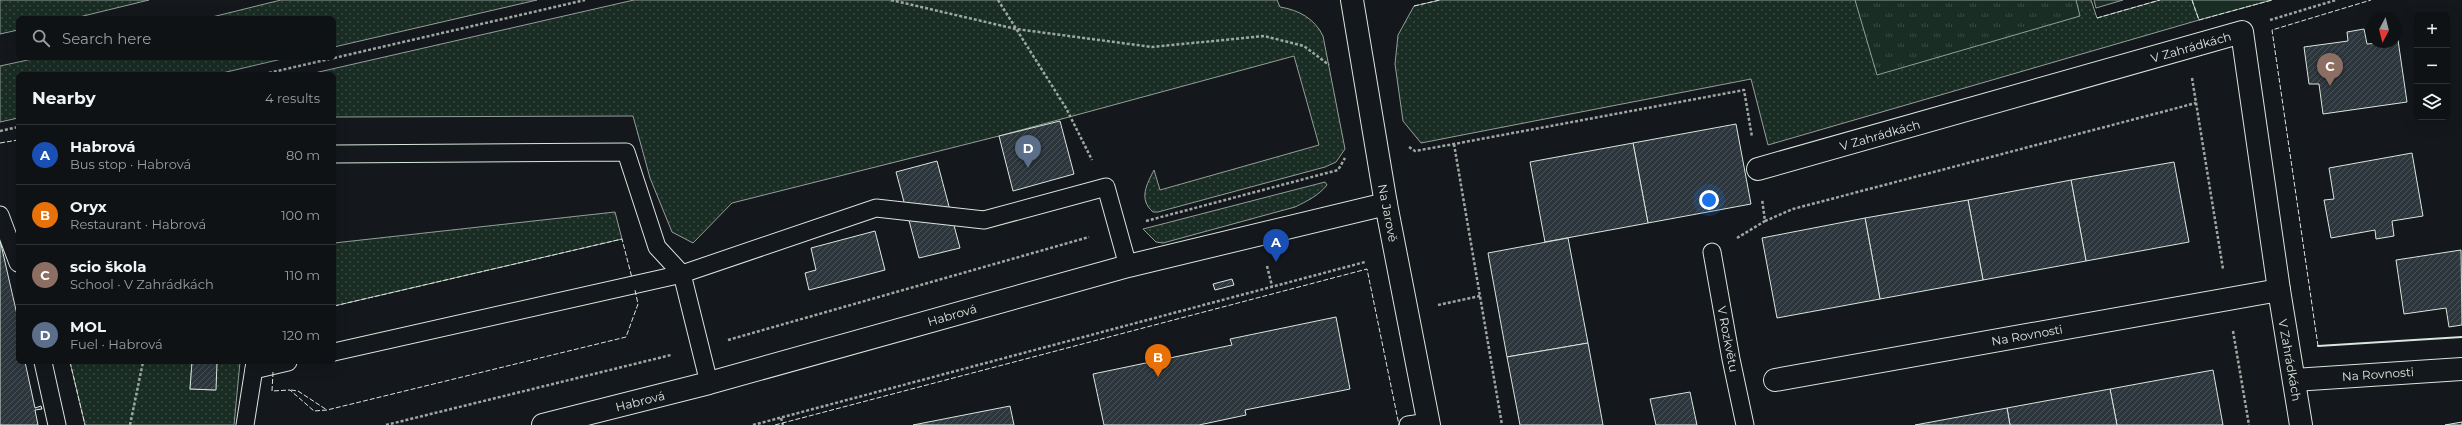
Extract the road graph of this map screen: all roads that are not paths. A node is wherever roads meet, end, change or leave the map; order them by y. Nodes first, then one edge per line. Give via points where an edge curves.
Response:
1 (1352, 0) edge
2 (336, 154) edge
3 (1758, 169) road end
4 (1386, 204) junction
5 (0, 215) edge
6 (1712, 252) road end
7 (16, 258) edge
8 (1128, 266) junction
9 (682, 274) junction
10 (2279, 290) junction
11 (336, 352) edge
12 (43, 364) edge
13 (271, 364) edge
14 (254, 366) edge
15 (2462, 369) edge
16 (1775, 380) dead end
17 (2294, 380) junction
18 (709, 383) junction
19 (1422, 424) edge
20 (57, 425) edge
21 (245, 425) edge
22 (543, 425) edge
23 (1745, 425) edge
24 (2301, 425) edge

1 - 4 street, Na Jarově
2 - 9 lane via 626,152 657,247
3 - 10 street, V Zahrádkách via 2242,32
4 - 8 street, Habrová
4 - 19 street, Na Jarově
5 - 7 lane
6 - 23 lane, V Rozkvětu
8 - 9 lane via 1106,186 984,220 876,208
8 - 18 street, Habrová
9 - 11 lane
9 - 18 lane
10 - 16 street, Na Rovnosti
10 - 17 street, V Zahrádkách
12 - 20 lane
13 - 14 lane
14 - 21 lane
15 - 17 street, Na Rovnosti
17 - 24 street, V Zahrádkách
18 - 22 street, Habrová

